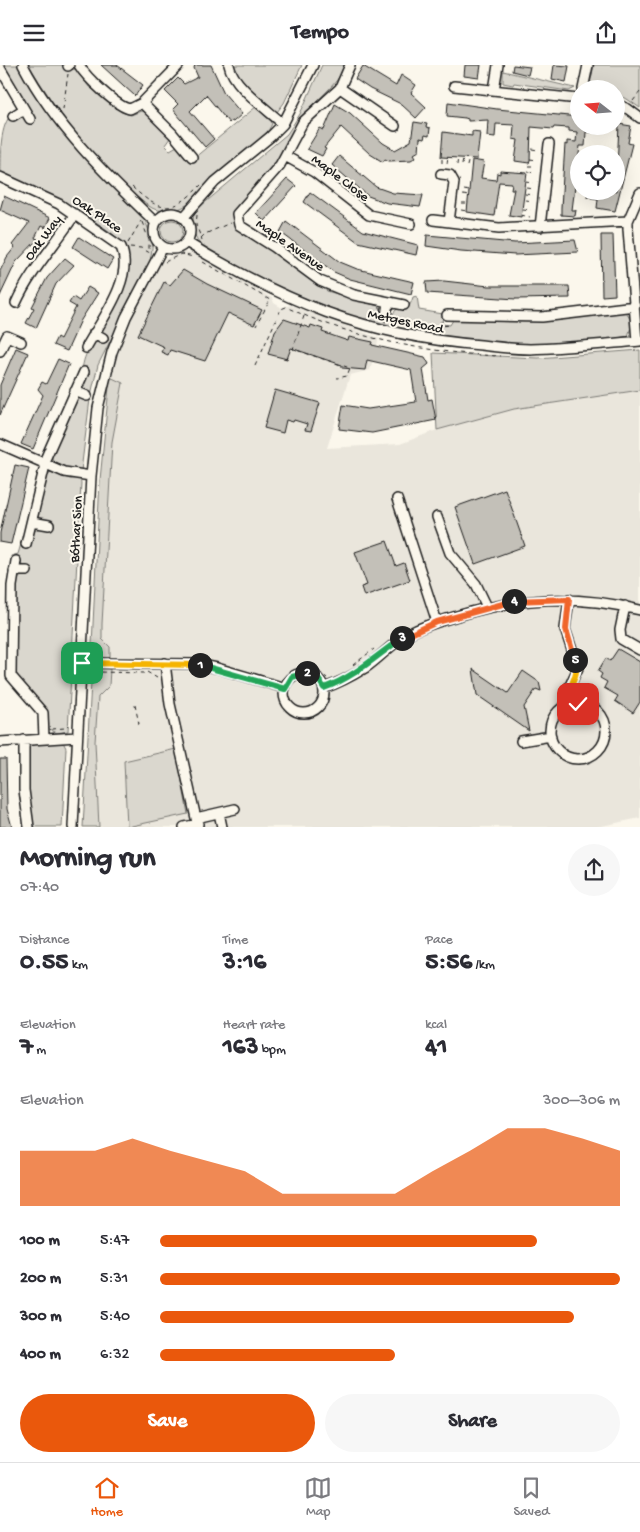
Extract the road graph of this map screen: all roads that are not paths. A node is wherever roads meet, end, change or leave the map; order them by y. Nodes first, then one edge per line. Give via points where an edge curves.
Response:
1 (23, 65) edge
2 (79, 65) edge
3 (179, 65) edge
4 (229, 65) edge
5 (313, 65) edge
6 (350, 65) edge
7 (498, 65) edge
8 (588, 65) edge
9 (0, 68) edge
10 (585, 80) edge
11 (454, 87) dead end
12 (340, 88) junction
13 (494, 90) junction
14 (570, 98) edge
15 (142, 103) junction
16 (625, 108) edge
17 (24, 109) junction
18 (13, 116) dead end
19 (640, 118) edge
20 (30, 119) dead end
21 (282, 124) junction
22 (395, 126) dead end
23 (549, 144) dead end
24 (285, 156) junction
25 (192, 157) dead end
26 (441, 174) dead end
27 (0, 177) edge
28 (640, 193) edge
29 (75, 214) junction
30 (183, 218) junction
31 (433, 220) dead end
32 (628, 221) junction
33 (449, 222) junction
34 (156, 223) junction
35 (411, 224) dead end
36 (540, 227) junction
37 (186, 242) junction
38 (163, 247) junction
39 (16, 303) dead end
40 (388, 303) junction
41 (404, 305) dead end
42 (635, 307) junction
43 (447, 315) dead end
44 (386, 316) dead end
45 (94, 333) junction
46 (103, 338) dead end
47 (639, 341) edge
48 (21, 342) dead end
49 (86, 347) dead end
50 (0, 351) edge
51 (84, 372) dead end
52 (75, 391) junction
53 (88, 395) dead end
54 (0, 444) edge
55 (44, 464) junction
56 (91, 476) junction
57 (397, 499) dead end
58 (437, 517) dead end
59 (32, 522) junction
60 (48, 525) dead end
61 (26, 544) dead end
62 (27, 571) dead end
63 (569, 599) junction
64 (625, 606) junction
65 (487, 607) junction
66 (640, 610) edge
67 (437, 622) junction
68 (640, 650) edge
69 (82, 663) junction
70 (165, 663) junction
71 (324, 688) junction
72 (285, 689) junction
73 (569, 705) junction
74 (45, 734) junction
75 (551, 736) junction
76 (77, 737) junction
77 (24, 740) junction
78 (520, 741) dead end
79 (0, 742) edge
80 (235, 809) dead end
81 (219, 813) junction
82 (198, 824) edge
83 (30, 827) edge
84 (73, 827) edge
85 (184, 827) edge
86 (222, 827) edge

1 - 34 street via 84,150
2 - 15 street via 125,109
3 - 15 street
4 - 21 street via 238,82
5 - 21 street
6 - 12 street, Maple Avenue
7 - 13 street
8 - 10 street
9 - 17 street
11 - 13 street
12 - 22 street
12 - 24 street, Maple Avenue via 303,122
13 - 14 street
15 - 25 street
16 - 19 street
17 - 18 street
17 - 20 street
21 - 30 street via 215,182
23 - 36 street
24 - 35 street, Maple Close via 314,172 369,215
24 - 40 street, Maple Avenue via 237,214 239,225 320,281 354,295
26 - 33 street via 450,175 454,182
27 - 29 street, Oak Place
28 - 32 street
29 - 39 street, Oak Way via 51,251 30,274
29 - 45 street, Oak Place via 122,248 124,263 119,289
30 - 34 street via 168,214
30 - 37 street via 189,230
31 - 33 street
32 - 36 street
32 - 42 street
33 - 36 street via 498,228
34 - 38 street via 155,238
37 - 38 street via 176,249
37 - 47 street, Metges Road via 243,277 347,321 381,330 443,343 529,349
38 - 56 street, Bóthar Sion via 112,351 98,408
40 - 41 street, Maple Avenue
40 - 44 street
42 - 43 street via 542,317
42 - 47 street
45 - 46 street
45 - 49 street, Oak Place
48 - 50 street via 7,336
51 - 52 street
52 - 53 street
52 - 55 street
54 - 55 street
55 - 56 street via 64,472
55 - 59 street
56 - 69 street, Bóthar Sion
57 - 67 street
58 - 65 street via 450,553 476,584
59 - 60 street
59 - 61 street
62 - 74 street via 15,566 11,676 43,713
63 - 64 street
63 - 65 street via 514,601
63 - 73 street via 566,629 578,668 568,690
64 - 66 street
64 - 68 street via 621,639
65 - 67 street
67 - 71 street via 410,633 366,667 342,682
69 - 70 street
69 - 76 street, Bóthar Sion
70 - 72 street via 216,668
70 - 82 street via 177,739
71 - 72 street via 317,677 304,672 292,677
71 - 72 street via 323,701 308,713 290,707
73 - 75 street via 555,717
73 - 75 street via 587,705 601,716 606,733 600,749 593,755 575,759 559,752
74 - 76 street
74 - 77 street
75 - 78 street
76 - 84 street, Bóthar Sion
77 - 79 street
77 - 83 street via 24,790
80 - 81 street
81 - 82 street
81 - 86 street
82 - 85 street

